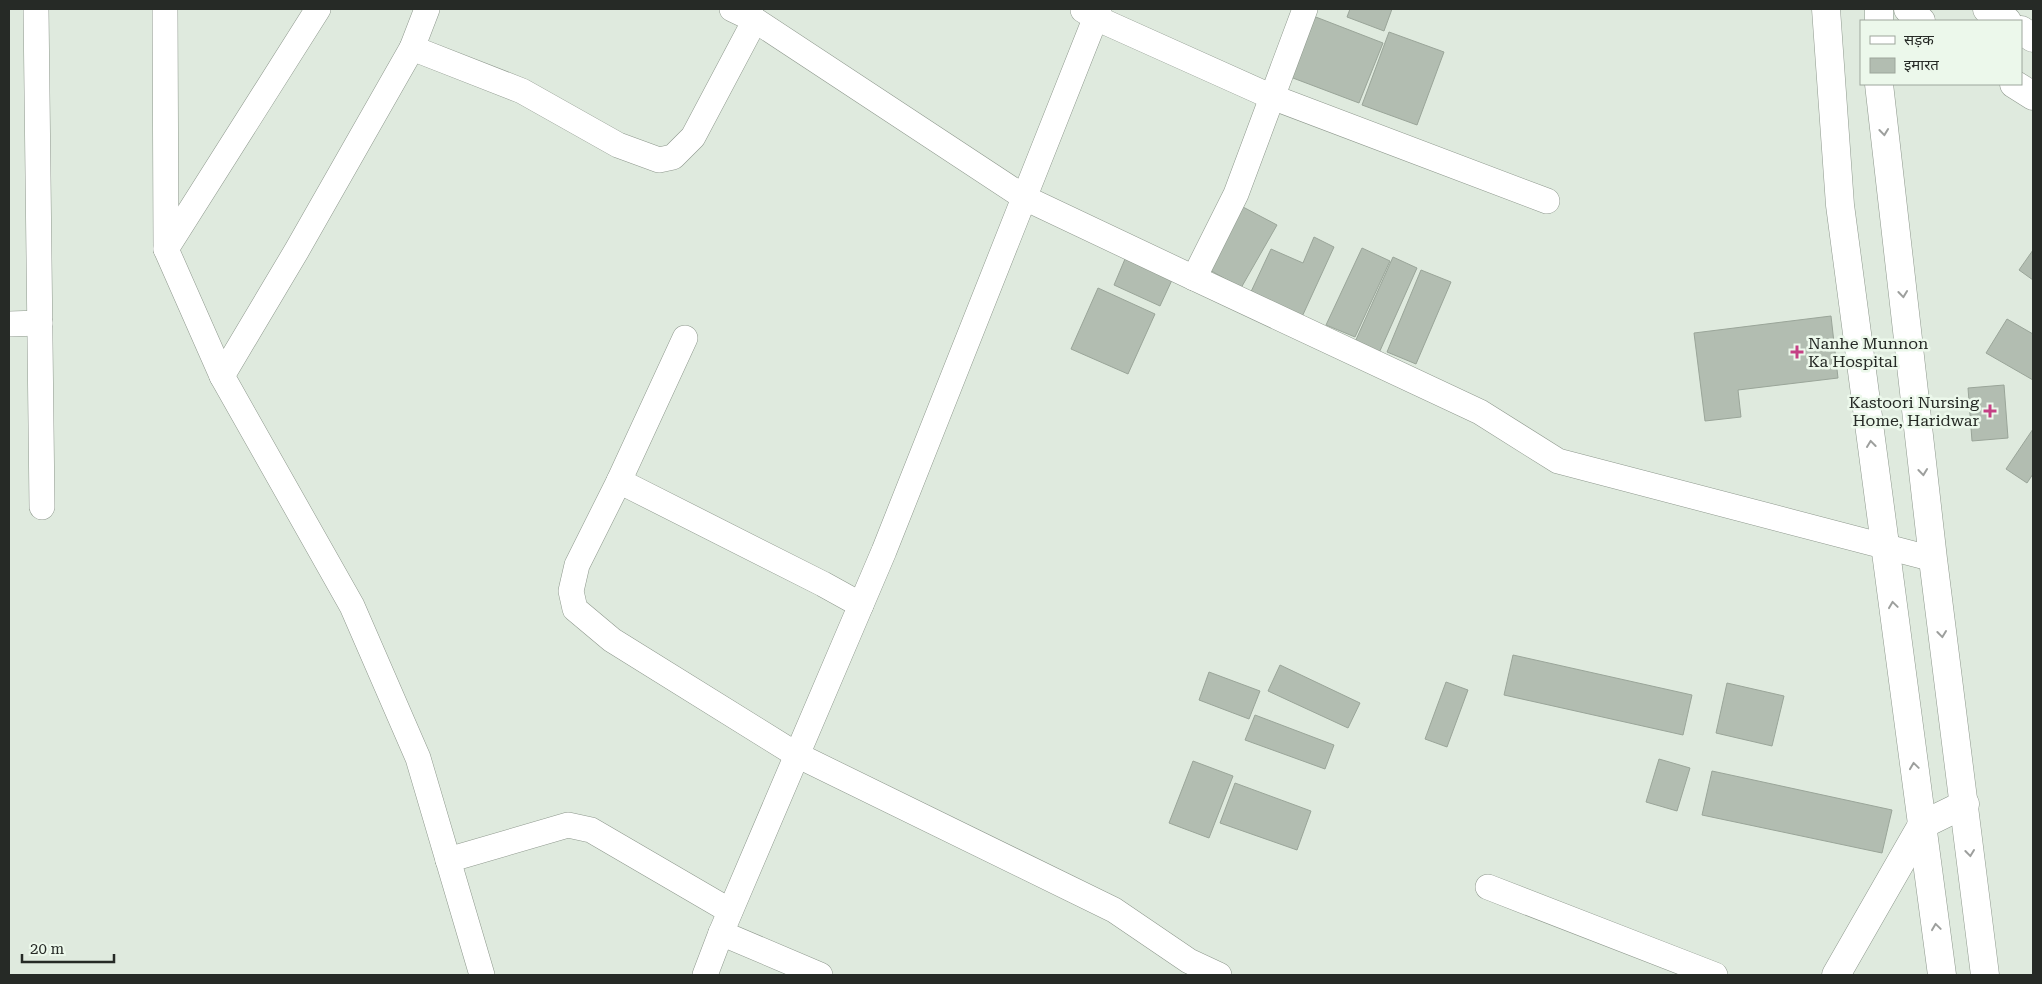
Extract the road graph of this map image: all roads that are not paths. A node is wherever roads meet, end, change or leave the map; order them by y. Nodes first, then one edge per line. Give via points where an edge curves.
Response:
1 (36, 9) edge
2 (165, 9) edge
3 (318, 9) edge
4 (427, 9) edge
5 (732, 9) edge
6 (1305, 9) edge
7 (1826, 9) edge
8 (1908, 9) edge
9 (1987, 9) edge
10 (1092, 12) edge
11 (755, 20) junction
12 (1920, 20) edge
13 (2005, 20) edge
14 (2022, 31) edge
15 (2033, 38) edge
16 (412, 48) junction
17 (1879, 85) edge
18 (2016, 85) edge
19 (2033, 96) edge
20 (1272, 97) junction
21 (1025, 198) junction
22 (1547, 201) dead end
23 (166, 249) junction
24 (1194, 278) junction
25 (40, 323) junction
26 (9, 324) edge
27 (685, 338) dead end
28 (222, 376) junction
29 (619, 481) junction
30 (42, 507) dead end
31 (1885, 547) junction
32 (1933, 559) junction
33 (861, 605) junction
34 (797, 754) junction
35 (1964, 804) junction
36 (1922, 825) junction
37 (448, 860) junction
38 (1488, 887) dead end
39 (726, 922) junction
40 (482, 975) edge
41 (705, 975) edge
42 (820, 975) edge
43 (1219, 975) edge
44 (1715, 975) edge
45 (1836, 975) edge
46 (1942, 975) edge
47 (1985, 975) edge

1 - 25 street
2 - 23 street
3 - 23 street
4 - 16 street
5 - 11 street
6 - 20 street
31 -> 7 street via 1840,205
8 - 12 street
9 - 13 street
10 - 20 street
10 - 21 street
11 - 16 street via 693,137 673,157 659,160 618,145 522,91
11 - 21 street
14 - 15 street
16 - 28 street
17 -> 32 street
18 - 19 street
20 - 22 street
20 - 24 street via 1236,194
21 - 24 street
21 - 33 street
23 - 28 street
24 - 31 street via 1480,412 1558,461
25 - 26 street
25 - 30 street
27 - 29 street
28 - 37 street via 352,606 418,758
29 - 33 street
29 - 34 street via 577,564 571,591 575,609 612,640
31 - 32 street
36 -> 31 street
32 -> 35 street
33 - 34 street
34 - 39 street
34 - 43 street via 1114,910 1189,961
35 - 36 street
35 -> 47 street
36 - 45 street
46 -> 36 street
37 - 39 street via 568,825 591,830
37 - 40 street
38 - 44 street
39 - 41 street
39 - 42 street

